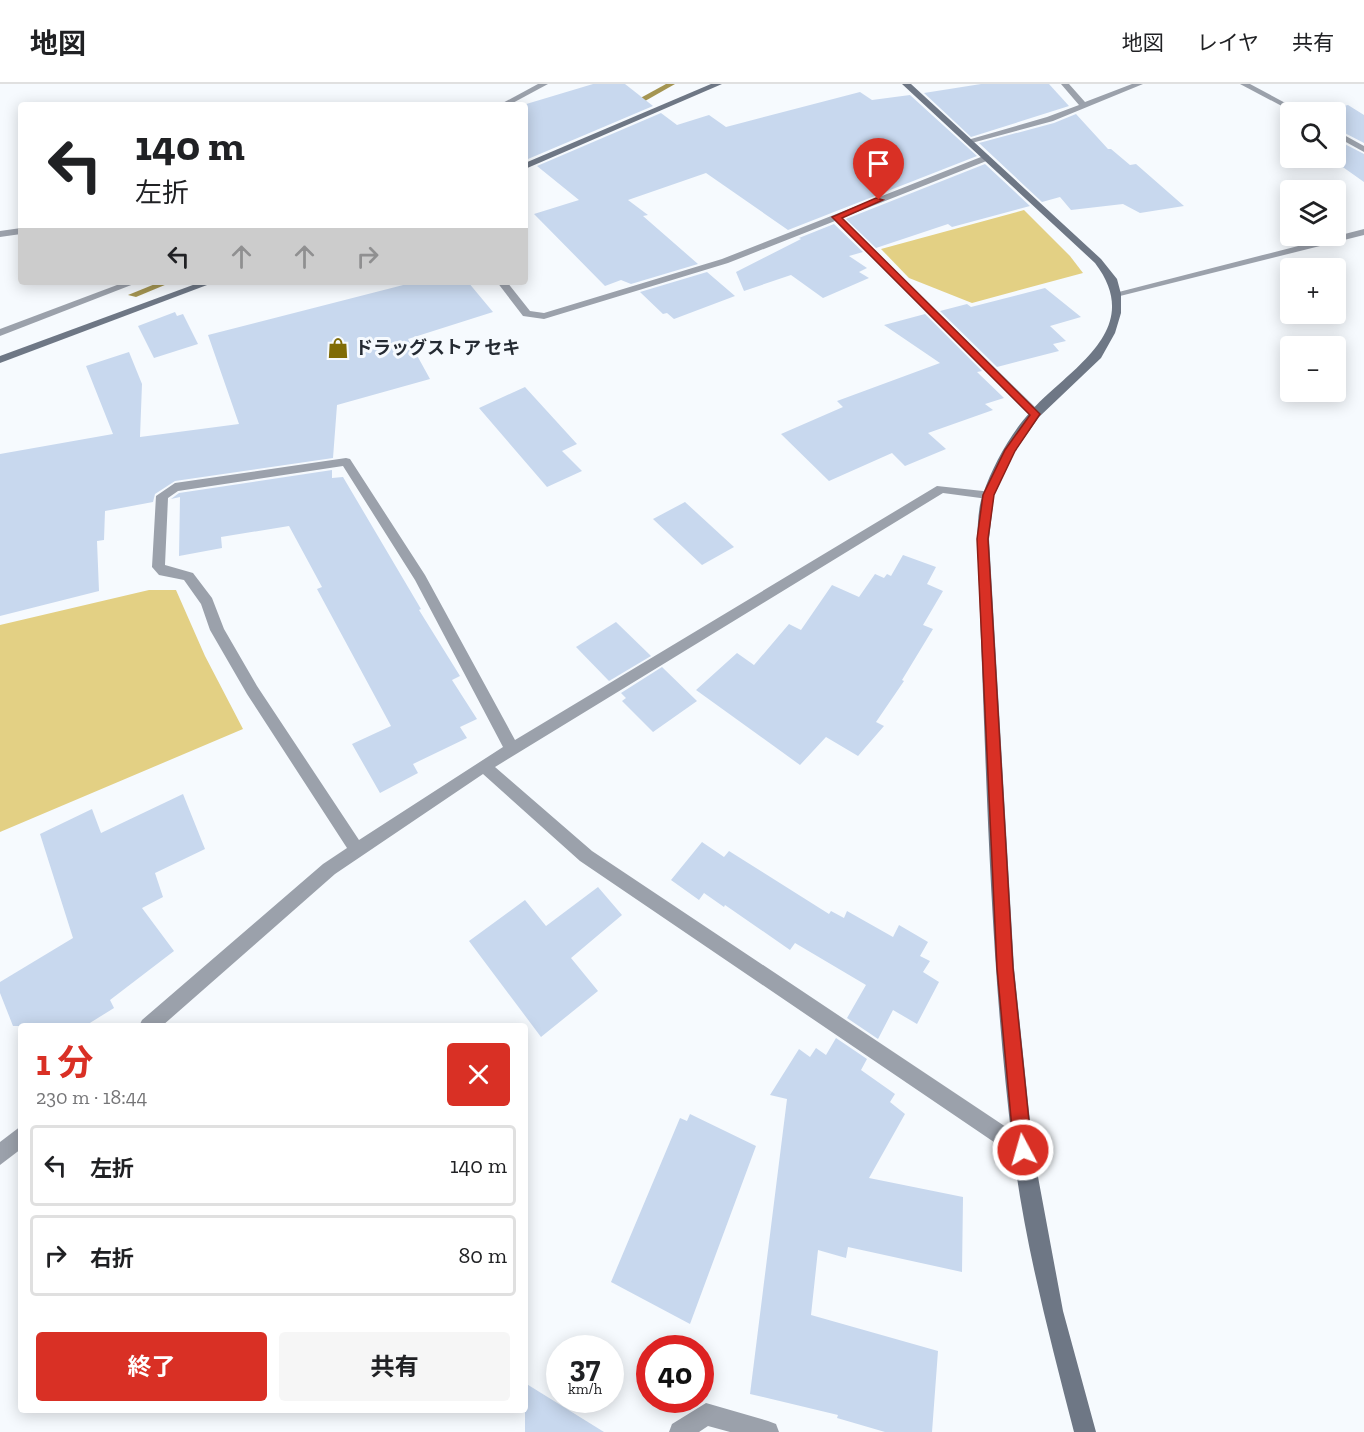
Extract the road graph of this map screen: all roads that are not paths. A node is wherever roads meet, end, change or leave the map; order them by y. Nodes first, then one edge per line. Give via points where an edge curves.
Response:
1 (544, 84) edge
2 (718, 84) edge
3 (906, 84) edge
4 (1065, 84) edge
5 (1139, 84) edge
6 (1244, 84) edge
7 (509, 102) edge
8 (1280, 103) edge
9 (1084, 106) junction
10 (1346, 139) edge
11 (968, 141) junction
12 (1364, 149) edge
13 (986, 158) junction
14 (528, 165) edge
15 (836, 217) junction
16 (18, 231) edge
17 (1364, 232) edge
18 (0, 234) edge
19 (126, 285) edge
20 (202, 285) edge
21 (504, 285) edge
22 (1116, 294) junction
23 (0, 333) edge
24 (0, 360) edge
25 (1035, 414) junction
26 (988, 495) junction
27 (512, 749) junction
28 (484, 766) junction
29 (357, 850) junction
30 (151, 1023) edge
31 (18, 1139) edge
32 (1023, 1150) junction
33 (0, 1155) edge
34 (680, 1432) edge
35 (768, 1432) edge
36 (1085, 1432) edge

1 - 7 street
2 - 14 street
3 - 11 street
4 - 9 street
5 - 9 street
6 - 8 street
9 - 11 street via 1012,131
10 - 12 street
11 - 13 street
13 - 15 street
13 - 22 street via 1098,261 1112,279
15 - 21 street via 725,261 544,316 527,314
15 - 25 street
16 - 18 street
17 - 22 street
19 - 23 street
20 - 24 street
22 - 25 street via 1110,333 1097,356
25 - 26 street via 1010,450
26 - 27 street via 940,489
26 - 32 street via 982,539 984,589 1005,968
27 - 28 street
27 - 29 street via 420,578 346,462 175,487 162,496 158,567 164,572 188,576 207,602 217,630 252,690
28 - 29 street
28 - 32 street via 586,856
29 - 30 street via 328,869
31 - 33 street
32 - 36 street via 1053,1311
34 - 35 street via 706,1414

